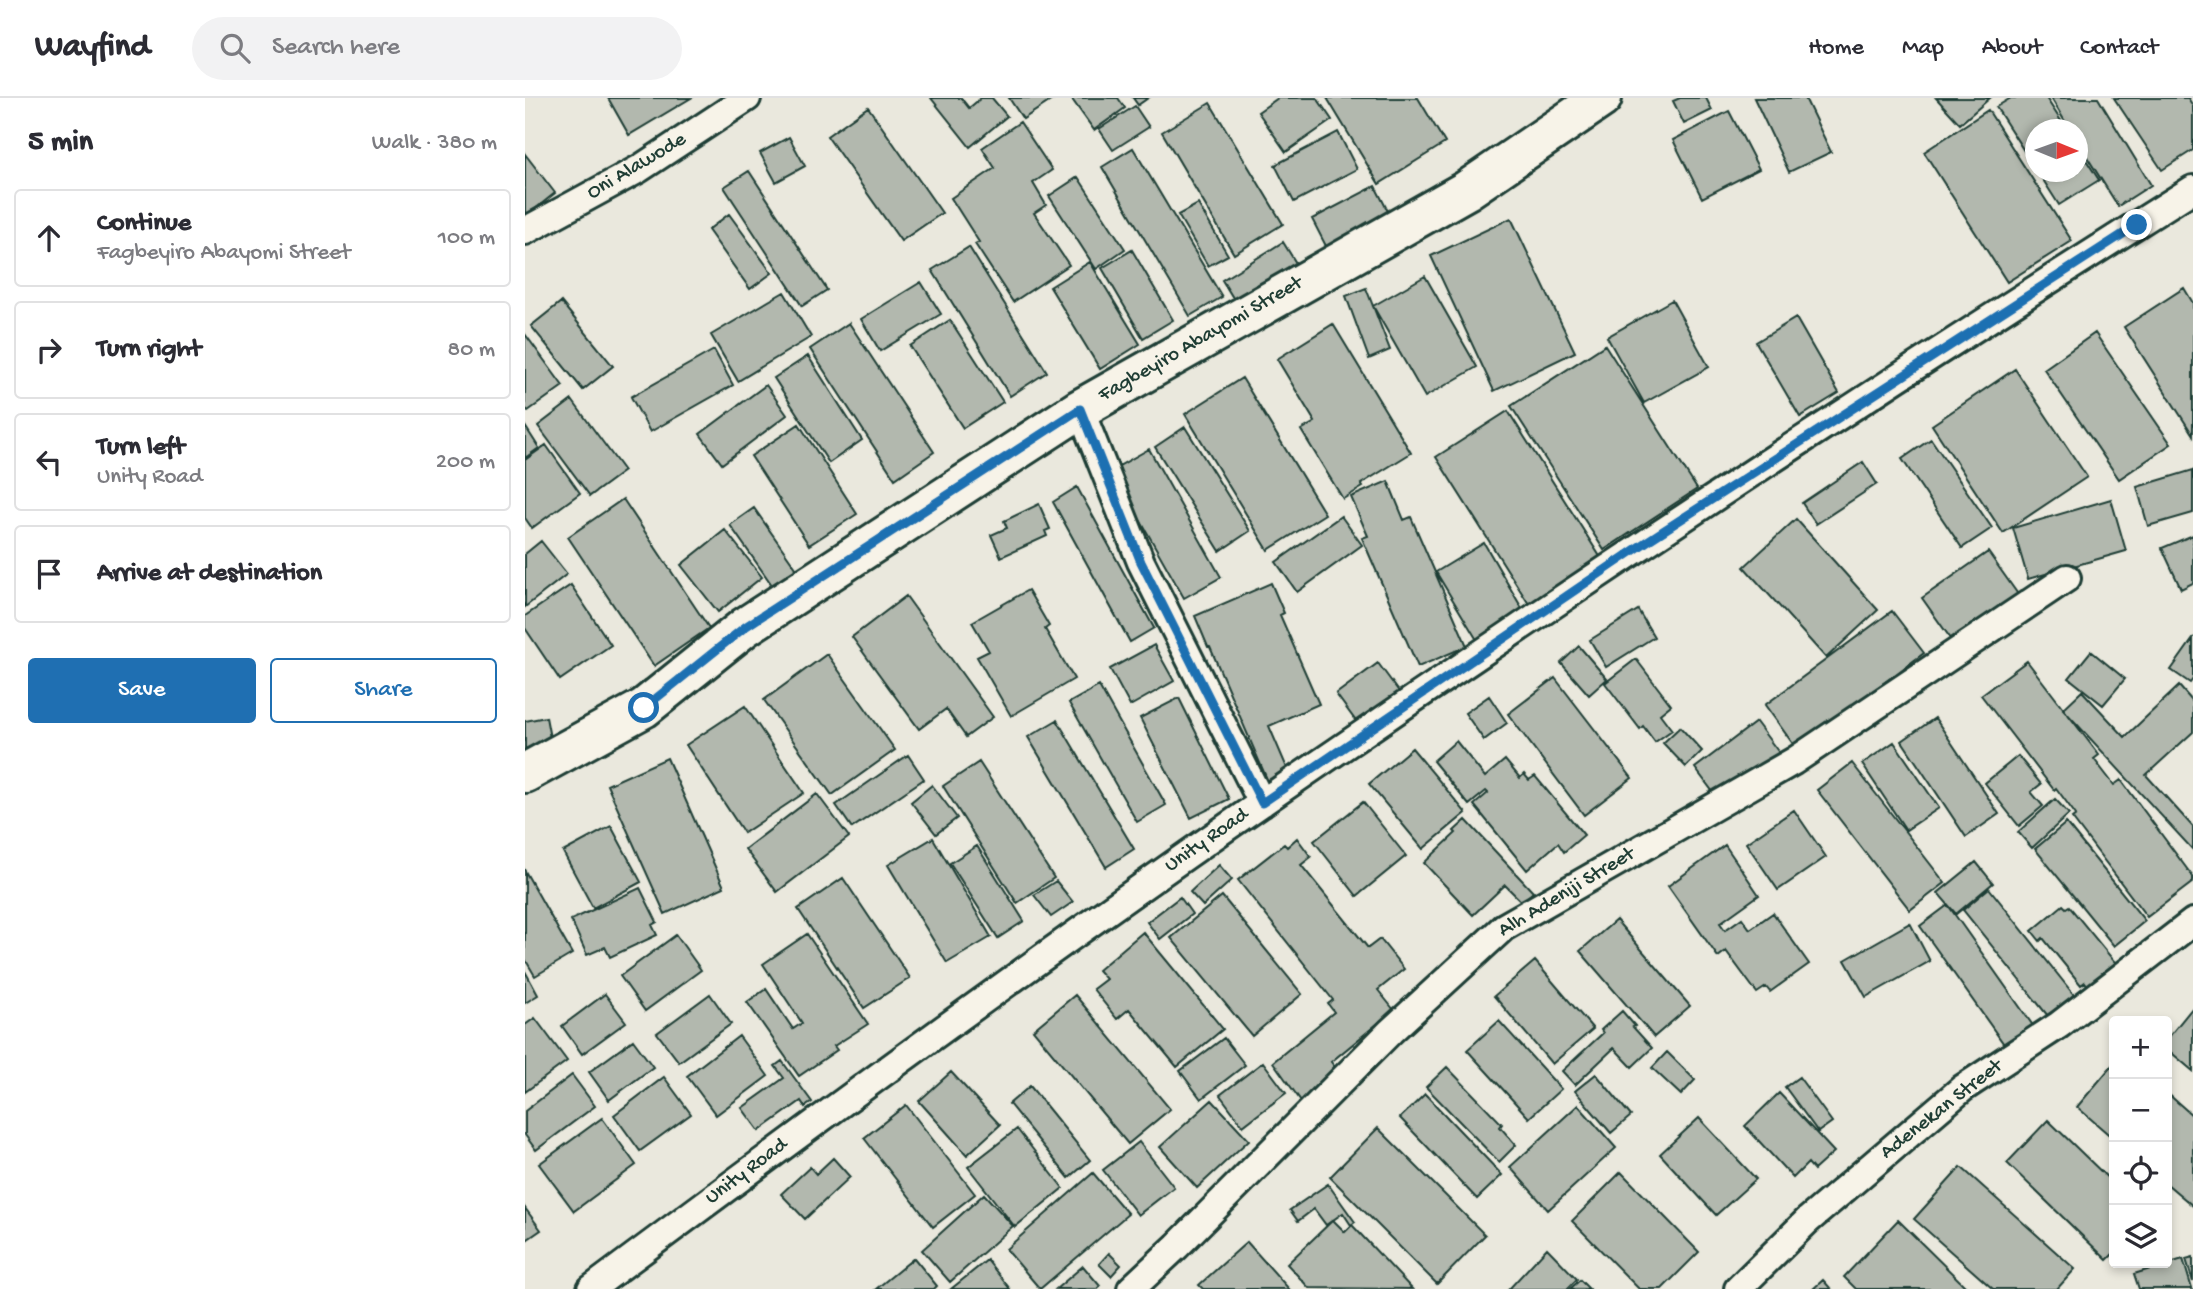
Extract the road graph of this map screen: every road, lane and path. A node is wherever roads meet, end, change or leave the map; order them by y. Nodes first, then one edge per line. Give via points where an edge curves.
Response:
1 (747, 98) edge
2 (1602, 98) edge
3 (2193, 190) edge
4 (525, 231) edge
5 (1080, 409) junction
6 (2067, 578) dead end
7 (525, 772) edge
8 (1262, 803) junction
9 (2193, 922) edge
10 (591, 1289) edge
11 (1131, 1289) edge
12 (1738, 1289) edge

1 - 4 street, Oni Alawode via 639,169
2 - 5 street, Fagbeyiro Abayomi Street via 1467,190
3 - 8 street, Unity Road via 1649,540
5 - 7 street, Fagbeyiro Abayomi Street via 745,627 644,708
5 - 8 street via 1141,562
6 - 11 street, Alh Adeniji Street via 1794,761 1504,927 1391,1031
8 - 10 street, Unity Road via 848,1097
9 - 12 street, Adenekan Street via 2059,1025 1963,1088 1807,1221

